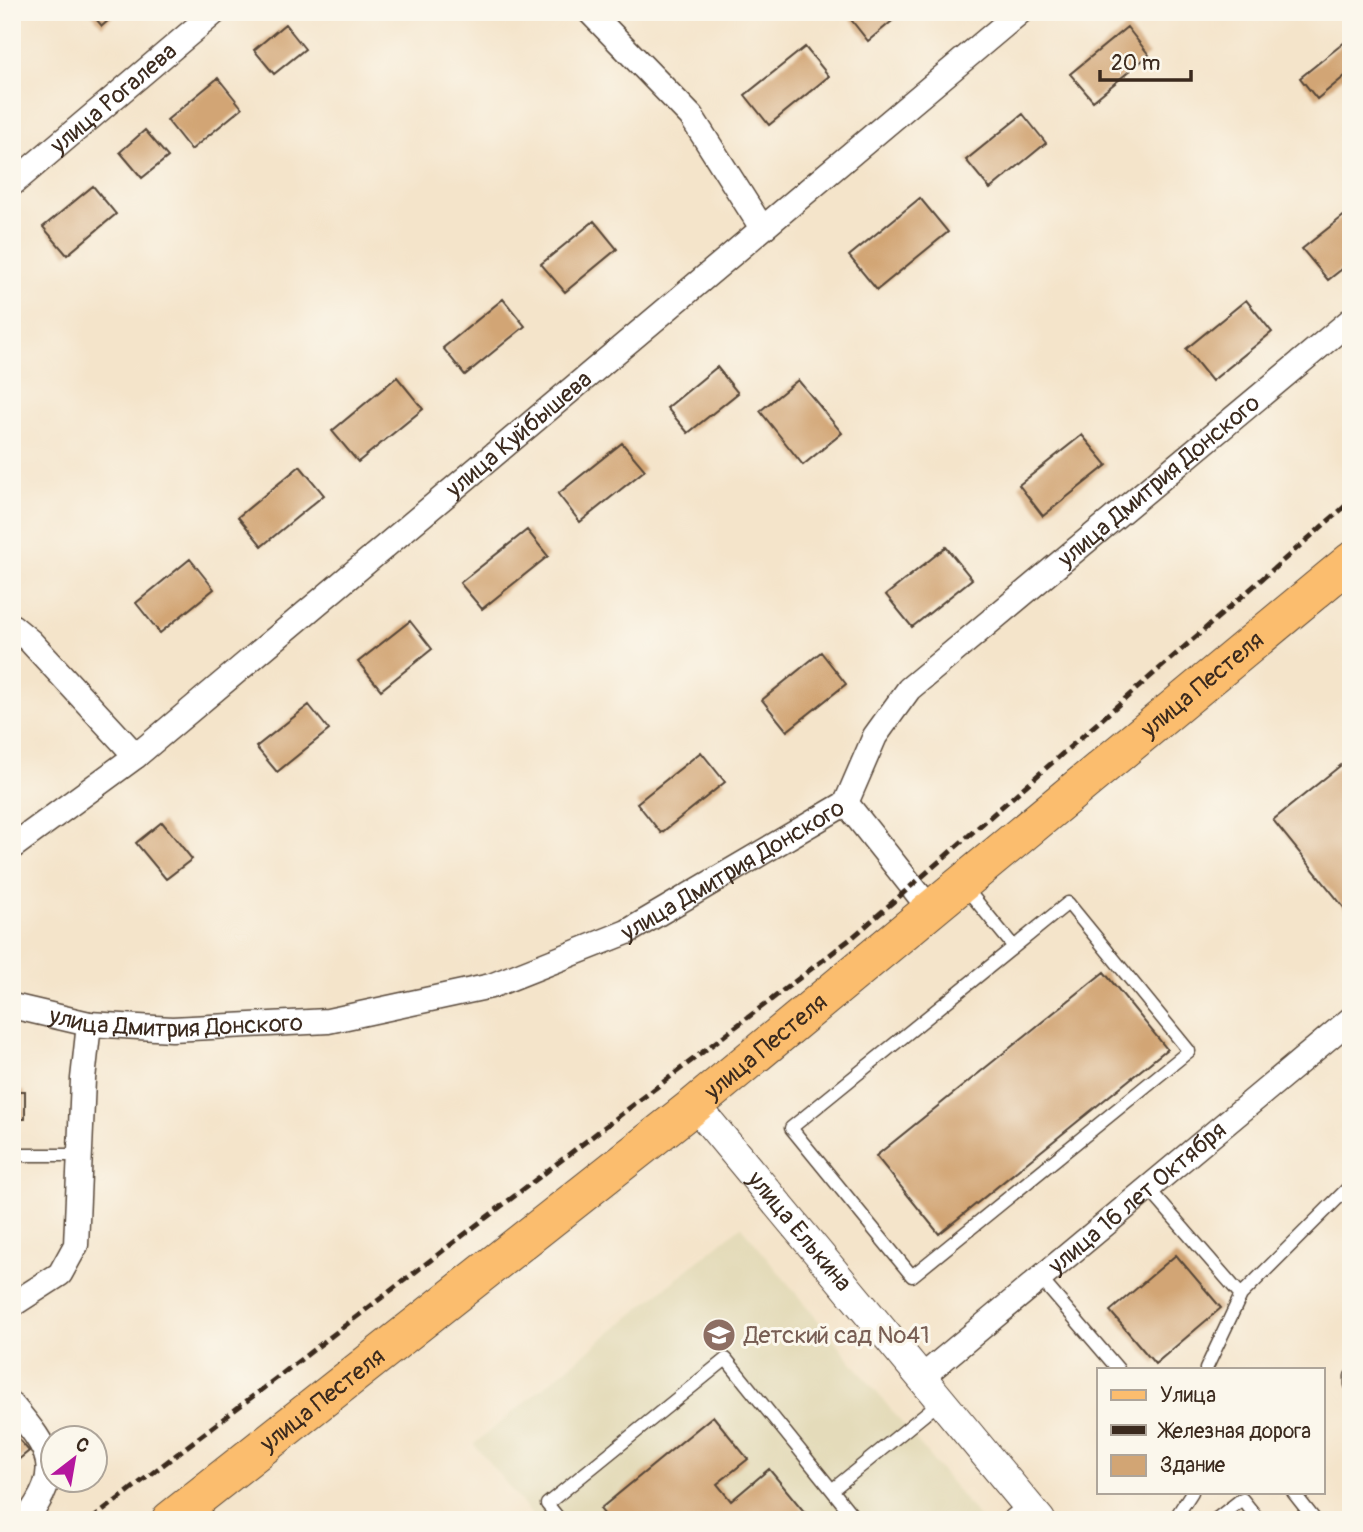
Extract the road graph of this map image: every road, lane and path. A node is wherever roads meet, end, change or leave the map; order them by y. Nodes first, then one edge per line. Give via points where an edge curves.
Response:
1 (215, 12) edge
2 (590, 12) edge
3 (1020, 12) edge
4 (12, 184) edge
5 (762, 228) junction
6 (1351, 320) edge
7 (1351, 561) edge
8 (12, 626) edge
9 (136, 756) junction
10 (846, 803) junction
11 (12, 847) edge
12 (962, 883) junction
13 (930, 909) junction
14 (1014, 947) junction
15 (12, 1006) edge
16 (89, 1024) junction
17 (1348, 1026) edge
18 (695, 1105) junction
19 (12, 1155) edge
20 (80, 1155) junction
21 (1351, 1185) edge
22 (1148, 1188) junction
23 (1040, 1278) junction
24 (1241, 1296) junction
25 (12, 1305) edge
26 (1117, 1368) edge
27 (1206, 1368) edge
28 (1351, 1376) edge
29 (922, 1377) junction
30 (1351, 1385) edge
31 (941, 1401) junction
32 (12, 1405) edge
33 (832, 1490) junction
34 (1191, 1494) edge
35 (1295, 1494) edge
36 (1246, 1495) edge
37 (1024, 1514) edge
38 (26, 1520) edge
39 (170, 1520) edge
40 (560, 1520) edge
41 (856, 1520) edge
42 (1174, 1520) edge
43 (1215, 1520) edge
44 (1259, 1520) edge
45 (1315, 1520) edge

1 - 4 street, улица Рогалева
2 - 5 street via 691,116
3 - 5 street, улица Куйбышева
5 - 9 street, улица Куйбышева
6 - 10 street, улица Дмитрия Донского via 909,689 875,736
7 - 12 main road, улица Пестеля
8 - 9 street
9 - 11 street, улица Куйбышева
10 - 13 street
10 - 16 street, улица Дмитрия Донского via 627,932 491,986 328,1021 172,1029
12 - 13 main road, улица Пестеля
12 - 14 lane
13 - 18 main road, улица Пестеля
14 - 14 lane via 1068,903 1189,1051 912,1276 792,1128
15 - 16 street, улица Дмитрия Донского
16 - 20 street
17 - 22 street, улица 16 лет Октября
18 - 29 street, улица Елькина
18 - 39 main road, улица Пестеля
19 - 20 lane
20 - 25 street via 76,1245 60,1274
21 - 24 lane
22 - 23 street, улица 16 лет Октября
22 - 24 lane
23 - 26 lane
23 - 29 street, улица 16 лет Октября
24 - 27 lane
28 - 30 lane
29 - 31 street, улица Елькина
31 - 33 lane
31 - 37 street, улица Елькина
32 - 38 street via 46,1446 49,1477
33 - 40 lane via 726,1359 547,1504
33 - 41 lane
34 - 42 lane
35 - 45 lane
36 - 43 lane
36 - 44 lane

